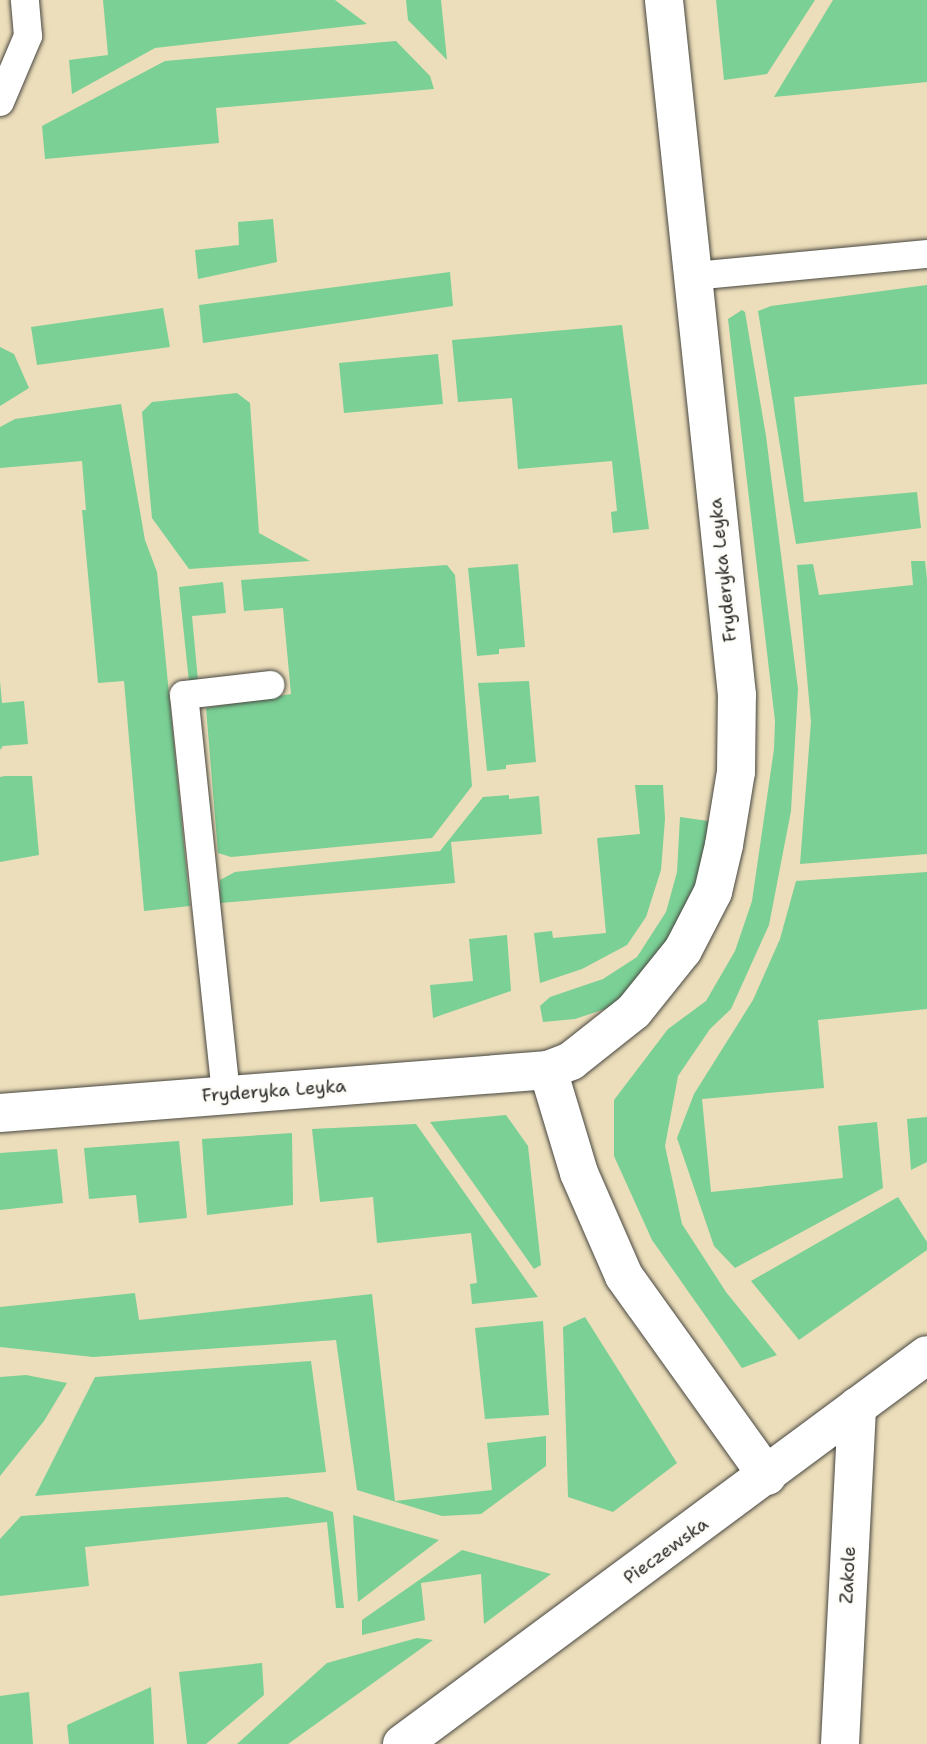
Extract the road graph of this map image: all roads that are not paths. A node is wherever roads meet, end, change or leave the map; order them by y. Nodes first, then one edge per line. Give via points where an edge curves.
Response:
1 (25, 0) edge
2 (664, 0) edge
3 (0, 102) edge
4 (927, 254) edge
5 (693, 276) junction
6 (270, 685) dead end
7 (548, 1070) junction
8 (226, 1094) junction
9 (0, 1113) edge
10 (927, 1355) edge
11 (858, 1406) junction
12 (766, 1476) junction
13 (402, 1744) edge
14 (841, 1744) edge

1 - 3 lane via 28,36
2 - 5 street, Fryderyka Leyka
4 - 5 lane
5 - 7 street, Fryderyka Leyka via 737,695 736,772 724,845 713,891 683,950 625,1019 572,1061
6 - 8 lane via 184,695
7 - 8 street, Fryderyka Leyka
7 - 12 street via 579,1173 624,1276
8 - 9 street, Fryderyka Leyka
10 - 11 street, Pieczewska
11 - 12 street, Pieczewska
11 - 14 street, Zakole
12 - 13 street, Pieczewska

